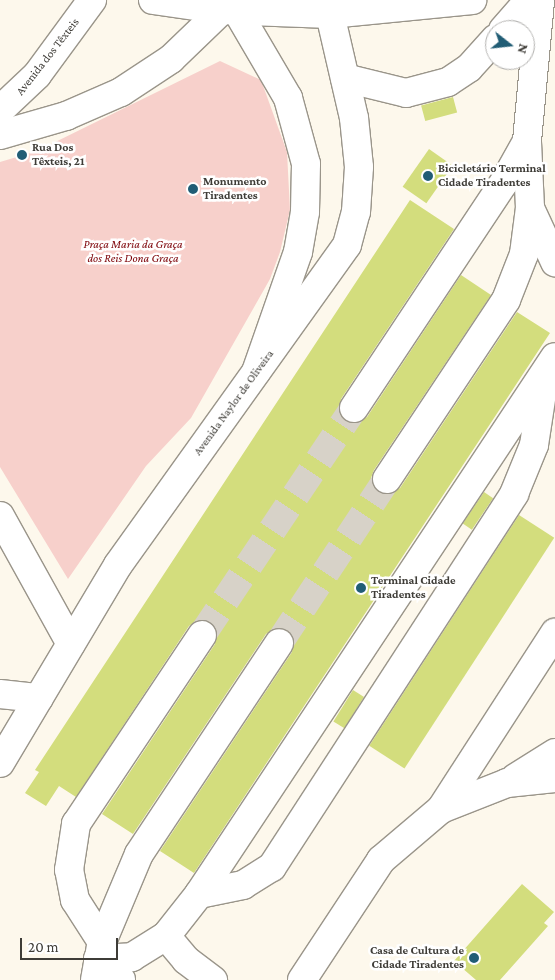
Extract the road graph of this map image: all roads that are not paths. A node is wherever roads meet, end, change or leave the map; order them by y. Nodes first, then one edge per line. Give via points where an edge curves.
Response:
1 (92, 0) edge
2 (153, 0) edge
3 (472, 0) edge
4 (529, 0) edge
5 (540, 0) edge
6 (331, 7) edge
7 (230, 10) junction
8 (512, 20) edge
9 (485, 50) edge
10 (344, 78) junction
11 (0, 110) edge
12 (0, 135) edge
13 (526, 141) junction
14 (530, 208) junction
15 (555, 262) edge
16 (550, 364) edge
17 (256, 372) junction
18 (354, 408) tunnel mouth
19 (387, 479) tunnel mouth
20 (0, 516) edge
21 (555, 633) edge
22 (202, 635) tunnel mouth
23 (279, 643) tunnel mouth
24 (71, 644) junction
25 (0, 694) edge
26 (39, 698) junction
27 (555, 753) edge
28 (0, 762) edge
29 (555, 778) edge
30 (507, 782) junction
31 (440, 809) junction
32 (199, 894) junction
33 (166, 936) junction
34 (98, 960) edge
35 (121, 980) edge
36 (213, 980) edge
37 (302, 980) edge

1 - 11 main road, Avenida dos Têxteis via 37,75
2 - 7 main road
3 - 6 main road
4 - 8 main road
5 - 13 main road
6 - 7 main road
6 - 10 main road, Avenida Naylor de Oliveira
7 - 12 main road via 171,59 121,92 66,116
7 - 17 main road via 288,98 306,164 305,212 298,252
9 - 10 main road via 469,68 448,82 406,93
10 - 17 main road, Avenida Naylor de Oliveira via 359,167 356,212 347,245
13 - 14 main road
13 - 18 main road via 504,184
14 - 15 main road
14 - 19 main road via 524,254 506,300
16 - 32 main road
16 - 32 main road via 534,446 514,494 278,859 243,885
17 - 24 main road, Avenida Naylor de Oliveira via 118,565
20 - 24 main road
21 - 31 main road
22 - 34 main road via 76,824 69,870 75,900
23 - 34 main road via 139,854
24 - 26 main road, Avenida Naylor de Oliveira
25 - 26 main road
26 - 28 main road, Avenida Naylor de Oliveira
27 - 30 main road
29 - 30 main road
30 - 31 main road
31 - 37 main road via 381,860
32 - 33 main road
33 - 34 main road via 132,957
33 - 36 main road via 186,960
34 - 35 main road

